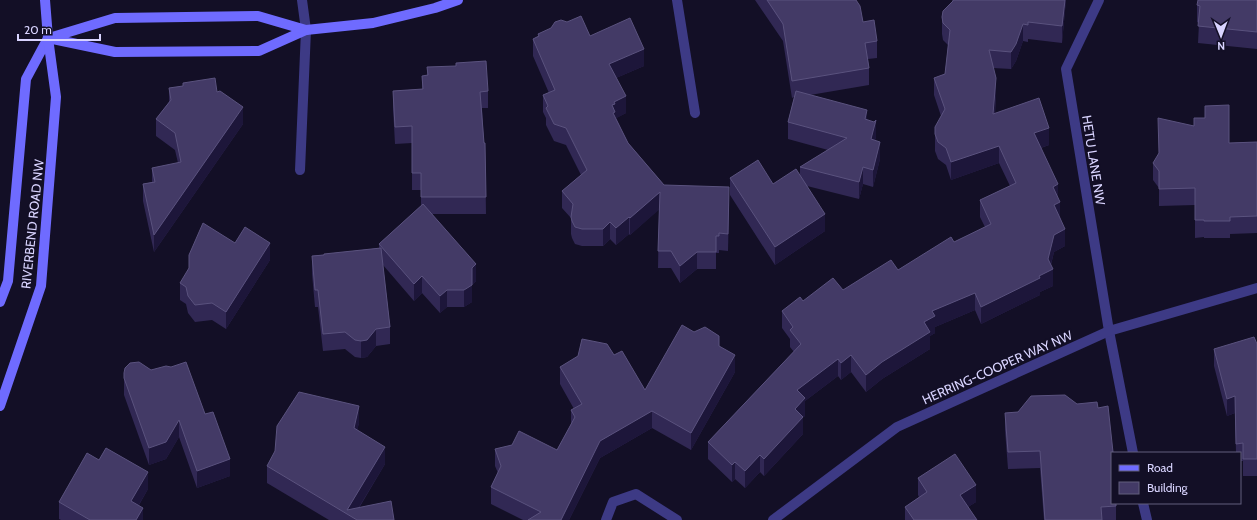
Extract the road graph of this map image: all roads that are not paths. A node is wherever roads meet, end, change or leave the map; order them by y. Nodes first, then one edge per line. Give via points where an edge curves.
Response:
1 (45, 0) edge
2 (302, 0) edge
3 (458, 0) edge
4 (677, 0) edge
5 (1099, 0) edge
6 (306, 30) junction
7 (48, 38) junction
8 (695, 113) dead end
9 (300, 170) dead end
10 (1257, 288) edge
11 (0, 302) edge
12 (1109, 332) junction
13 (0, 406) edge
14 (1133, 452) edge
15 (1143, 504) edge
16 (606, 520) edge
17 (677, 520) edge
18 (773, 520) edge
19 (1147, 520) edge

1 - 7 main road, RIVERBEND ROAD NW
2 - 6 street
3 - 6 main road via 373,23
4 - 8 street
5 - 12 street, HETU LANE NW via 1066,69
6 - 7 main road via 258,16 115,18
6 - 7 main road via 258,51 115,52
6 - 9 street
7 - 11 main road, RIVERBEND ROAD NW via 26,79 8,281
7 - 13 main road, RIVERBEND ROAD NW via 56,97 41,286
10 - 12 street, HERRING-COOPER WAY NW
12 - 14 street, HETU LANE NW
12 - 18 street, HERRING-COOPER WAY NW via 897,427
15 - 19 street
16 - 17 street via 613,502 636,494

